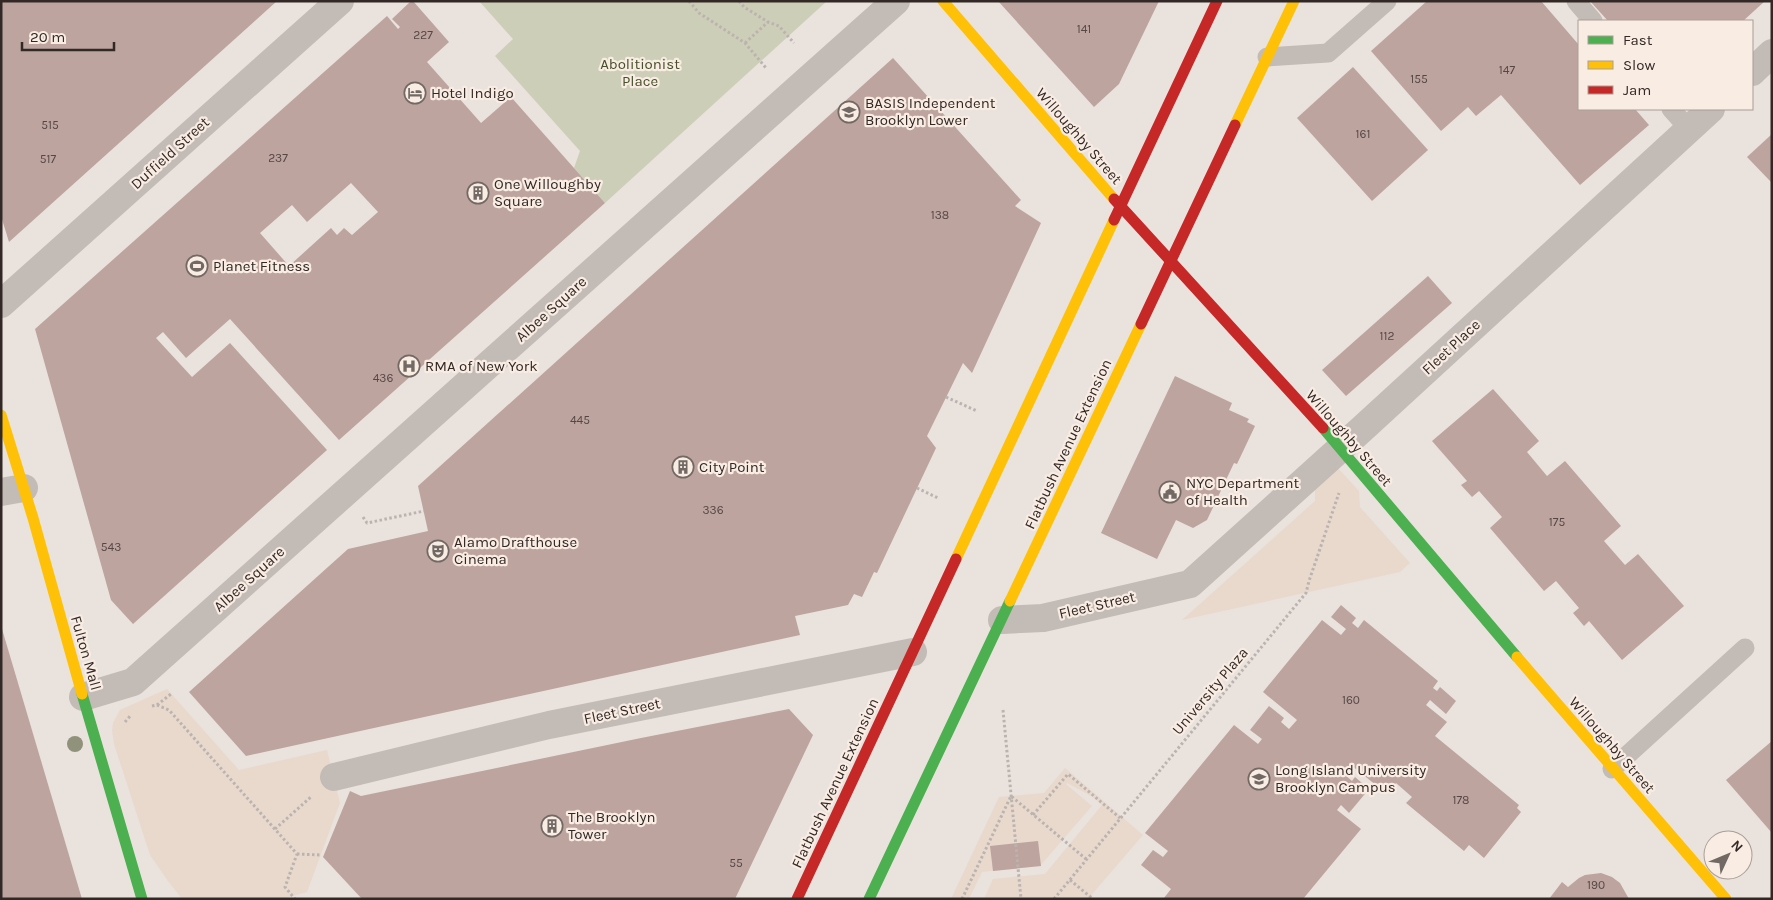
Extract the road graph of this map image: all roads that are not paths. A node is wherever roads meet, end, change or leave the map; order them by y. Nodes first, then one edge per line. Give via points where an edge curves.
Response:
1 (340, 1) edge
2 (896, 1) edge
3 (943, 1) edge
4 (1217, 1) edge
5 (1294, 1) edge
6 (1387, 1) edge
7 (1576, 1) edge
8 (1592, 20) edge
9 (1772, 54) edge
10 (1268, 57) junction
11 (1753, 71) edge
12 (1708, 110) edge
13 (1680, 119) edge
14 (1121, 208) junction
15 (1170, 260) junction
16 (1, 304) edge
17 (1, 415) edge
18 (1339, 449) junction
19 (13, 490) edge
20 (1190, 584) joint
21 (1002, 620) junction
22 (1745, 648) dead end
23 (913, 652) junction
24 (83, 697) junction
25 (1612, 769) junction
26 (334, 777) road end
27 (142, 899) edge
28 (797, 899) edge
29 (869, 899) edge
30 (1726, 899) edge

1 - 16 street, Duffield Street
2 - 24 street, Albee Square via 133,682
3 - 14 main road, Willoughby Street
4 - 14 main road, Flatbush Avenue Extension
5 - 10 main road, Flatbush Avenue Extension
6 - 10 lane via 1328,53
7 - 8 lane
9 - 11 street
10 - 15 main road, Flatbush Avenue Extension
12 - 13 street, Fleet Place
13 - 18 street, Fleet Place
14 - 15 main road, Willoughby Street
14 - 23 main road, Flatbush Avenue Extension
15 - 18 main road, Willoughby Street
15 - 21 main road, Flatbush Avenue Extension
17 - 19 main road, Fulton Mall
18 - 20 street, Fleet Place
18 - 25 main road, Willoughby Street
19 - 24 main road, Fulton Mall
20 - 21 street, Fleet Street via 1043,618
21 - 29 main road, Flatbush Avenue Extension
22 - 25 lane
23 - 26 street, Fleet Street via 549,726
23 - 28 main road, Flatbush Avenue Extension
24 - 27 main road, Fulton Mall
25 - 30 main road, Willoughby Street

